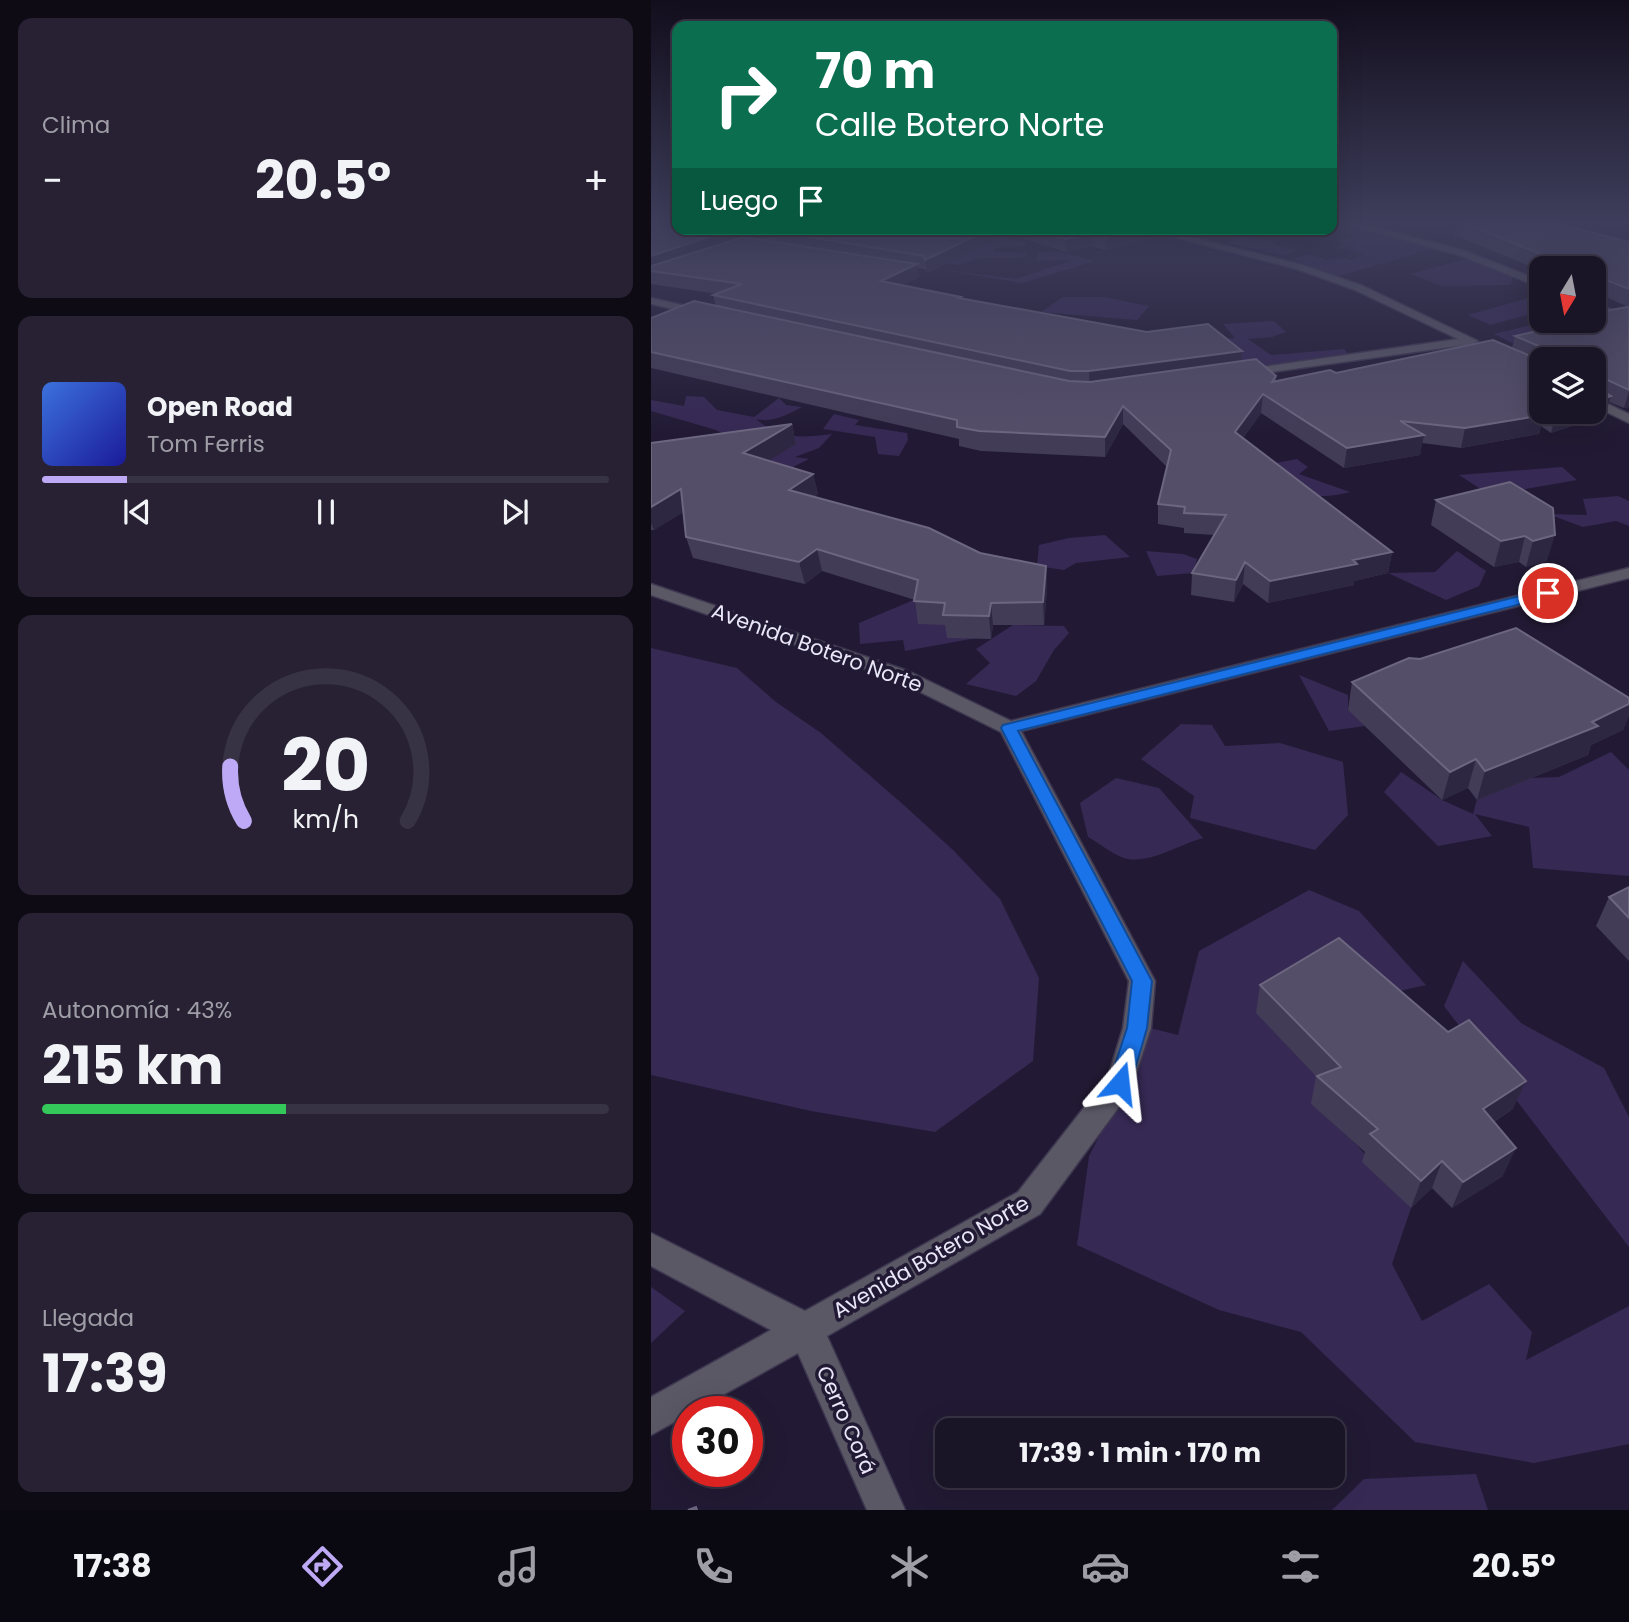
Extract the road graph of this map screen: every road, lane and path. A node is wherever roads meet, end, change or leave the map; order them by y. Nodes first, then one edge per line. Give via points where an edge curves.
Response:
1 (1371, 293) edge
2 (651, 302) edge
3 (1607, 311) edge
4 (719, 316) edge
5 (1629, 320) edge
6 (1223, 377) edge
7 (1606, 407) edge
8 (1629, 419) edge
9 (1629, 573) edge
10 (651, 589) edge
11 (1009, 728) junction
12 (651, 1250) edge
13 (806, 1330) junction
14 (651, 1417) edge
15 (886, 1510) edge

1 - 6 street via 1477,343
2 - 4 street
3 - 5 street
7 - 8 street
9 - 11 street
10 - 11 street, Avenida Botero Norte via 901,675
11 - 13 street, Avenida Botero Norte via 1142,981 1137,1028 1120,1083 1030,1203
12 - 13 street
13 - 14 street, Avenida Botero Norte
13 - 15 street, Cerro Corá

